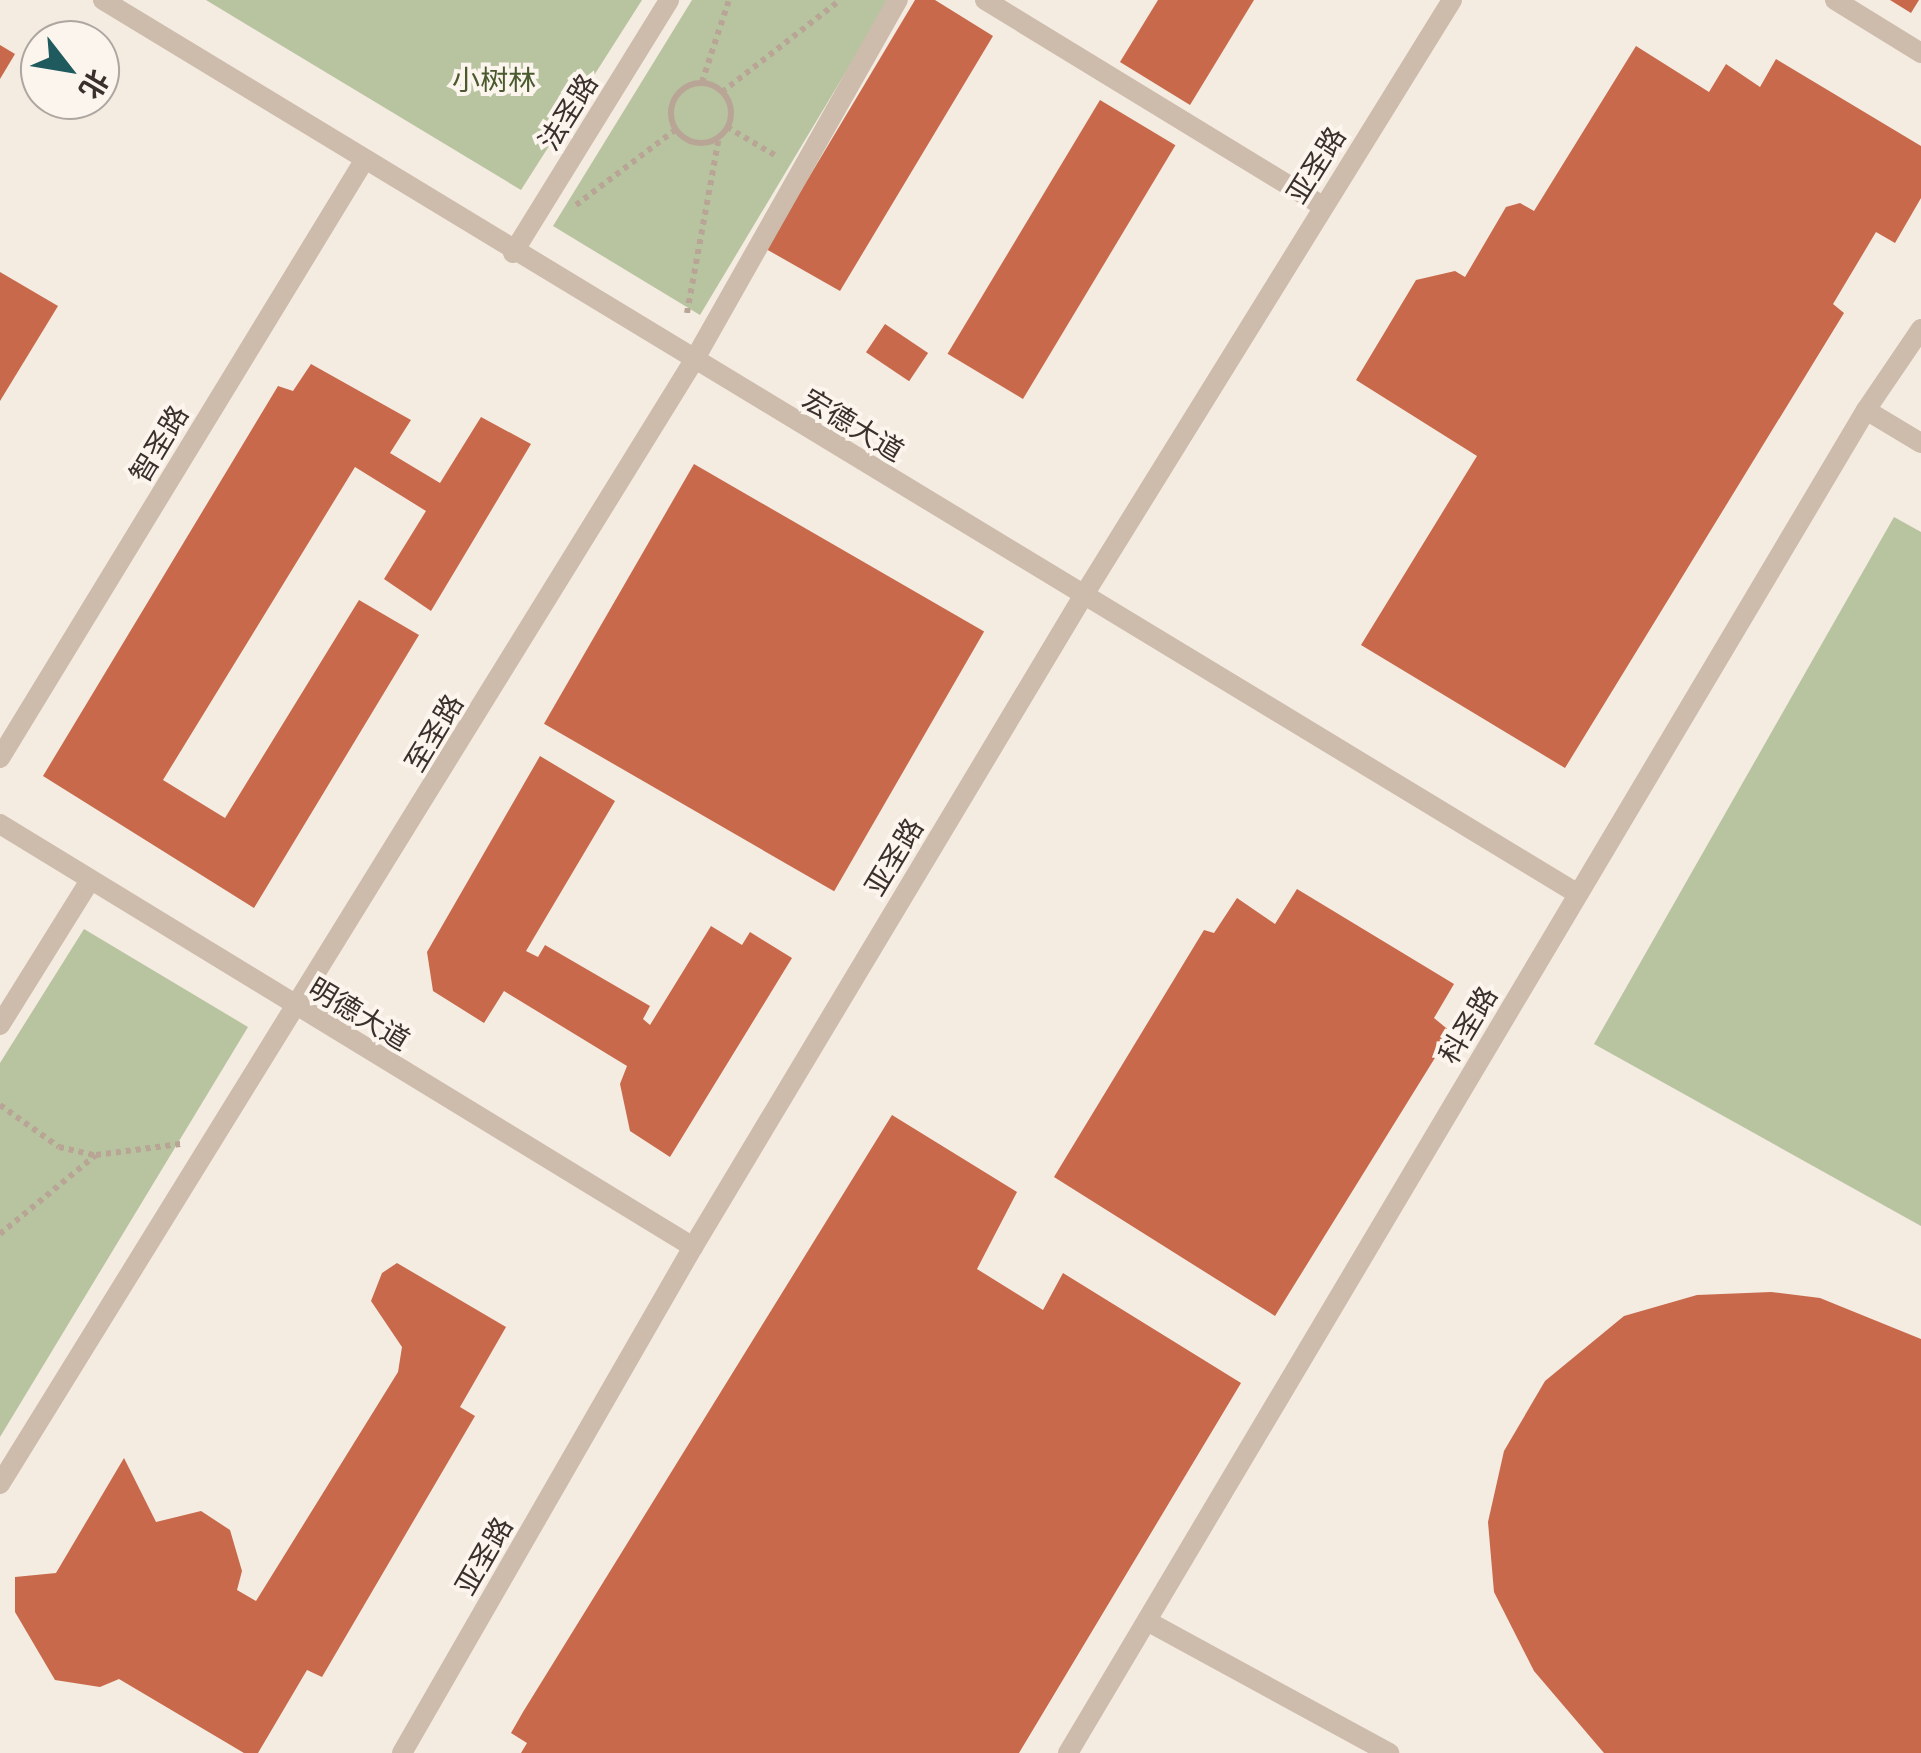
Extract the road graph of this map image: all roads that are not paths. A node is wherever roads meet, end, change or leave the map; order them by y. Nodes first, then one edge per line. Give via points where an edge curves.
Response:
1 (103, 0) edge
2 (670, 0) edge
3 (898, 0) edge
4 (985, 0) edge
5 (1452, 0) edge
6 (1835, 0) edge
7 (133, 8) edge
8 (1921, 53) edge
9 (366, 159) junction
10 (1322, 206) junction
11 (513, 253) junction
12 (1921, 329) edge
13 (686, 358) junction
14 (1866, 410) junction
15 (1921, 443) edge
16 (1082, 598) junction
17 (0, 758) edge
18 (0, 824) edge
19 (88, 882) junction
20 (1578, 894) junction
21 (297, 1009) junction
22 (0, 1025) edge
23 (693, 1247) junction
24 (0, 1484) edge
25 (1147, 1622) junction
26 (402, 1753) edge
27 (1068, 1753) edge
28 (1389, 1753) edge

1 - 7 lane, 宏德大道
2 - 11 lane, 法圣路
3 - 13 lane, 至圣路 via 806,172
4 - 10 lane
5 - 10 lane, 亚圣路
6 - 8 lane
7 - 9 lane, 宏德大道
9 - 11 lane, 宏德大道
9 - 17 lane, 智圣路
10 - 16 lane, 亚圣路
11 - 13 lane, 宏德大道
12 - 14 lane, 科圣路
13 - 16 lane, 宏德大道
13 - 21 lane, 至圣路
14 - 15 lane
14 - 20 lane, 科圣路
16 - 20 lane, 宏德大道
16 - 23 lane, 亚圣路
18 - 19 lane, 明德大道
19 - 21 lane, 明德大道
19 - 22 lane
20 - 25 lane, 科圣路
21 - 23 lane, 明德大道
21 - 24 lane, 至圣路
23 - 26 lane, 亚圣路
25 - 27 lane, 科圣路
25 - 28 lane

